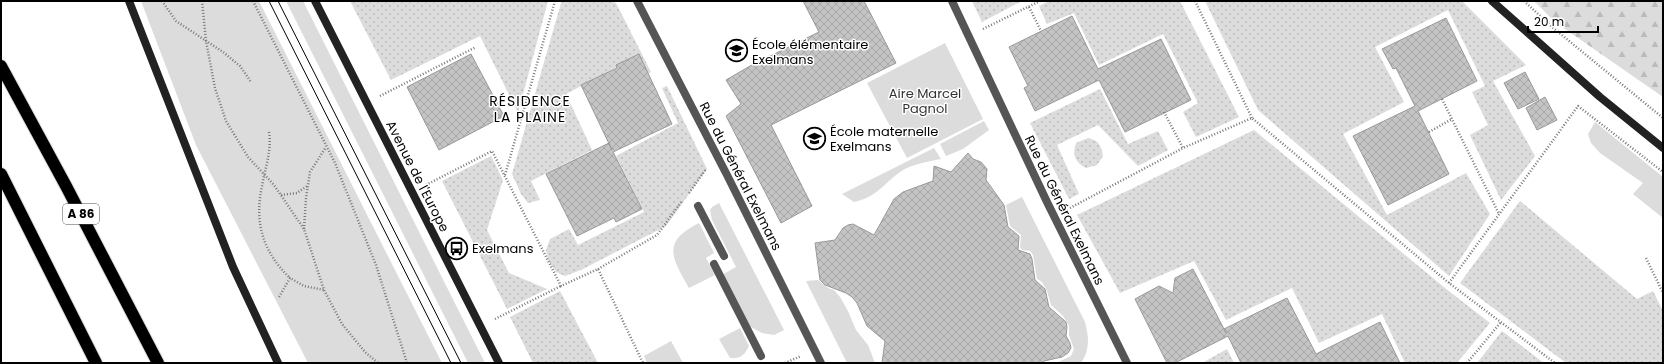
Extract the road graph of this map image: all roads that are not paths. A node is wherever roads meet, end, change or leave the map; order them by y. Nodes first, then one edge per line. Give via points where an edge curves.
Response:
1 (128, 1) edge
2 (315, 1) edge
3 (637, 1) edge
4 (952, 1) edge
5 (1492, 1) edge
6 (1, 66) edge
7 (1663, 148) edge
8 (1, 174) edge
9 (698, 206) dead end
10 (724, 256) dead end
11 (714, 264) dead end
12 (761, 356) dead end
13 (96, 363) edge
14 (158, 363) edge
15 (278, 363) edge
16 (499, 363) edge
17 (821, 363) edge
18 (1127, 363) edge

1 - 15 main road via 233,267
2 - 16 main road, Avenue de l'Europe
3 - 17 street, Rue du Général Exelmans
4 - 18 street, Rue du Général Exelmans
5 - 7 main road via 1600,97
6 - 14 highway, A 86
8 - 13 highway
9 - 10 street
11 - 12 street

